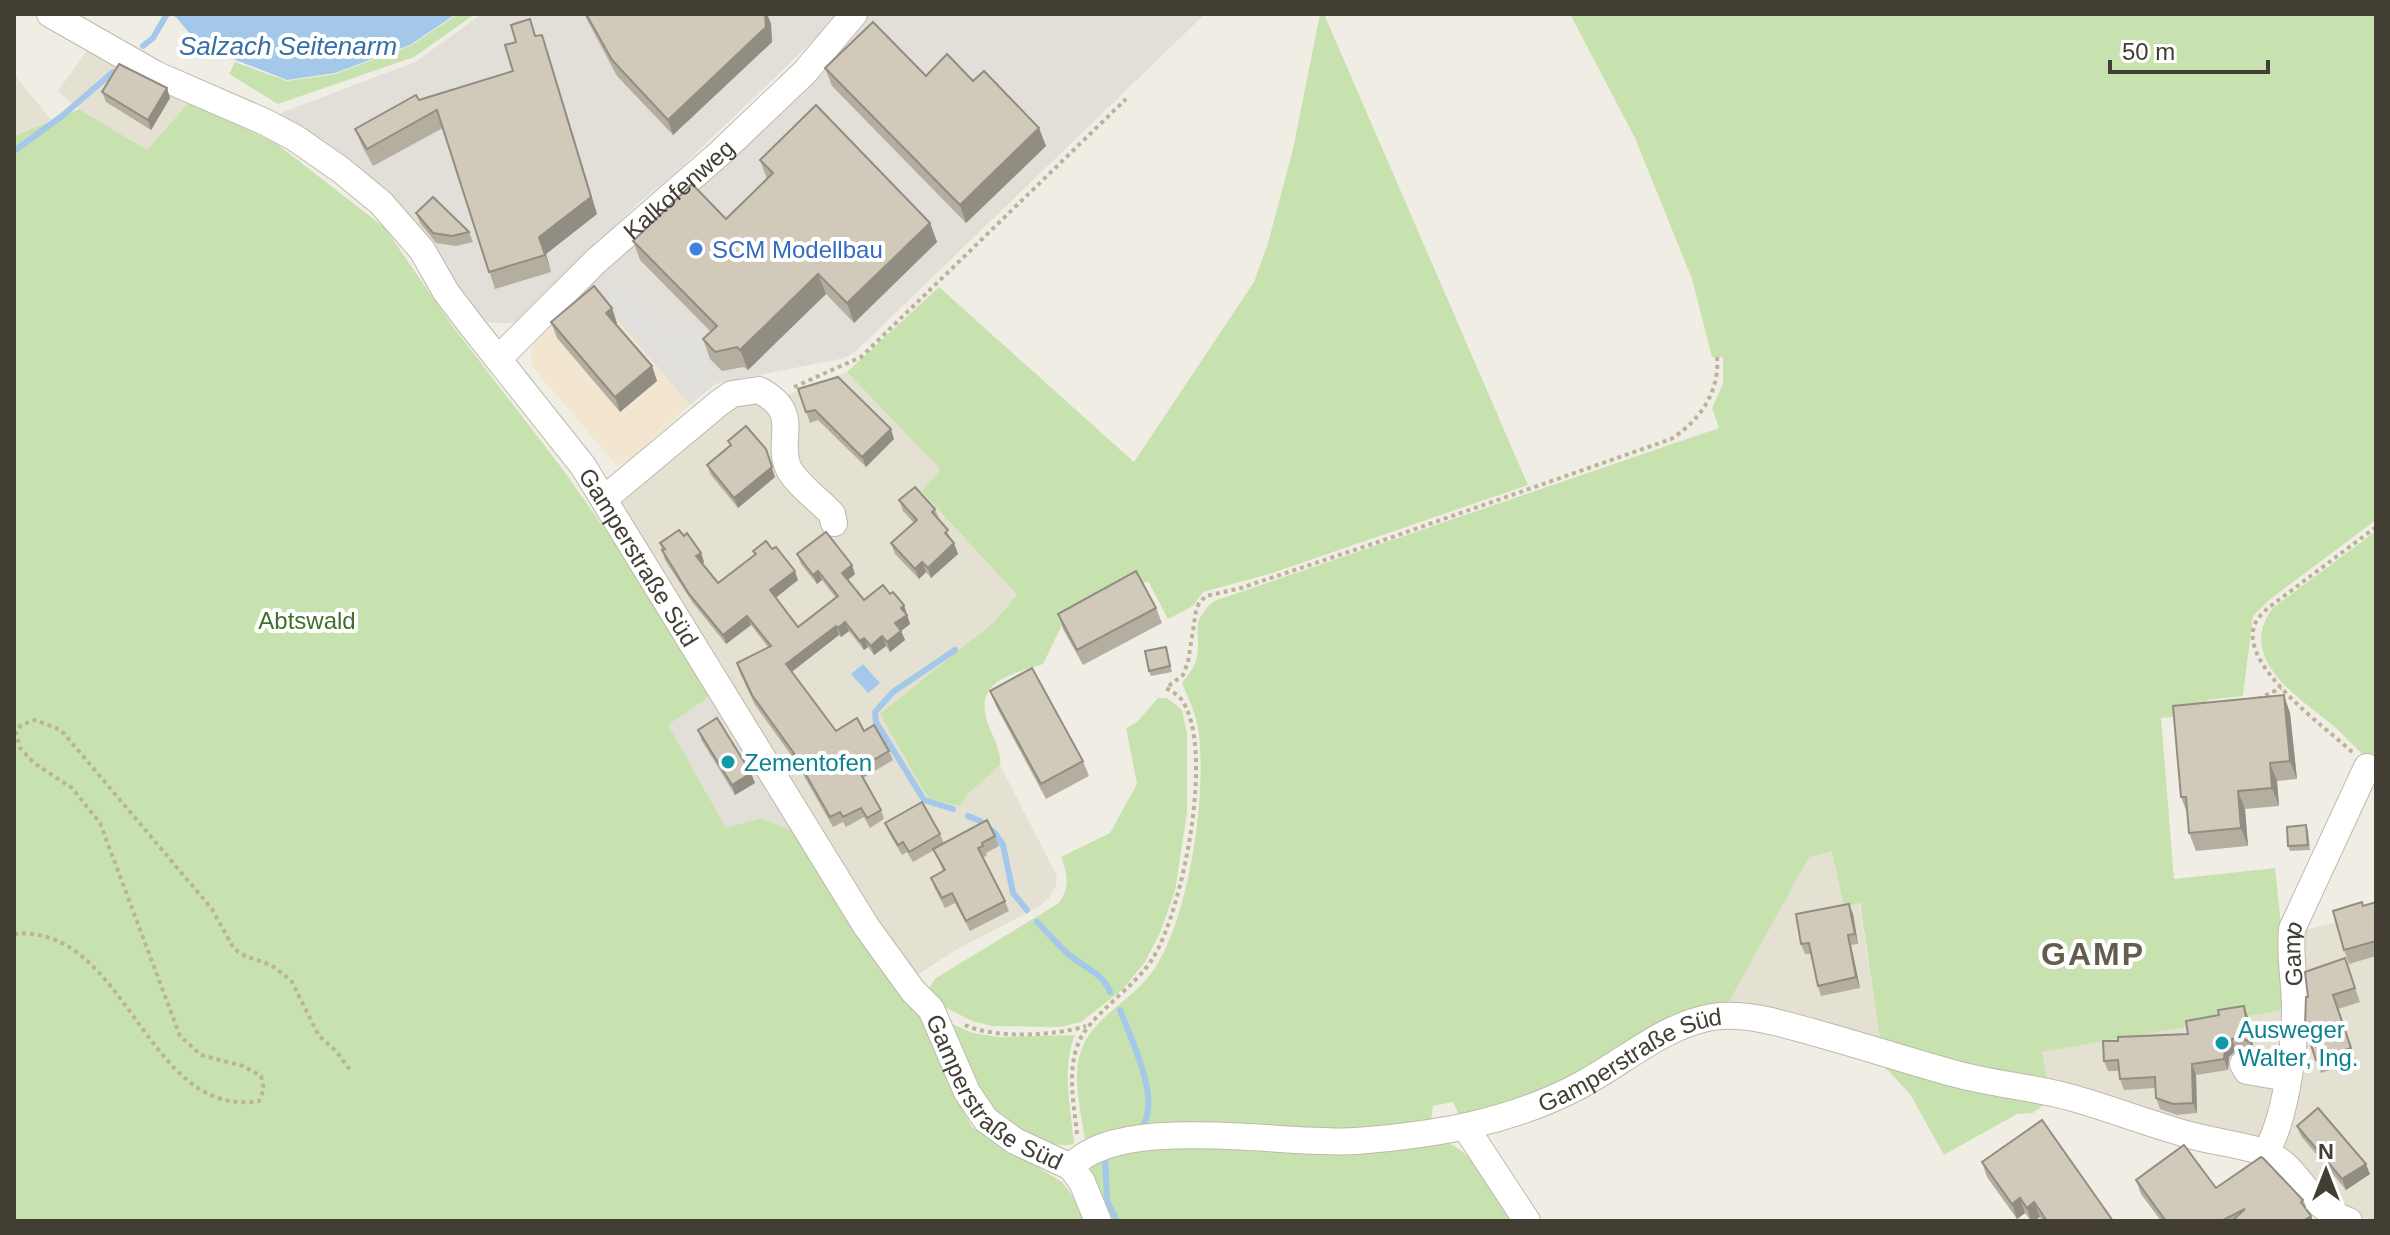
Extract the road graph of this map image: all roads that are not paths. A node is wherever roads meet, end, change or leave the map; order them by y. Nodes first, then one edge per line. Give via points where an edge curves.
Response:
1 (50, 14) edge
2 (841, 19) edge
3 (498, 359) junction
4 (604, 499) junction
5 (834, 523) dead end
6 (2367, 767) road end
7 (2243, 1064) dead end
8 (2288, 1078) junction
9 (1466, 1128) junction
10 (2265, 1153) junction
11 (1076, 1162) junction
12 (1098, 1221) edge
13 (1527, 1221) edge
14 (2349, 1221) edge

1 - 3 street, Gamperstraße Süd via 157,75 275,127 341,170 381,203 422,250 446,292
2 - 3 street, Kalkofenweg via 805,72 615,243
3 - 4 street, Gamperstraße Süd via 575,454
4 - 5 street via 732,394 759,390 784,417 788,466 832,514
4 - 11 street, Gamperstraße Süd via 866,926 931,1009 967,1092 986,1120 1015,1141
6 - 8 street, Gamp via 2292,929 2295,1017
7 - 8 street via 2255,1074
8 - 10 street, Gamp via 2276,1131
9 - 10 street, Gamperstraße Süd via 1579,1086 1673,1030 1726,1016 1775,1022
9 - 11 street, Gamperstraße Süd via 1342,1142 1177,1135 1120,1143
9 - 13 street
10 - 14 street, Gamperstraße Süd via 2280,1160 2328,1212
11 - 12 street

